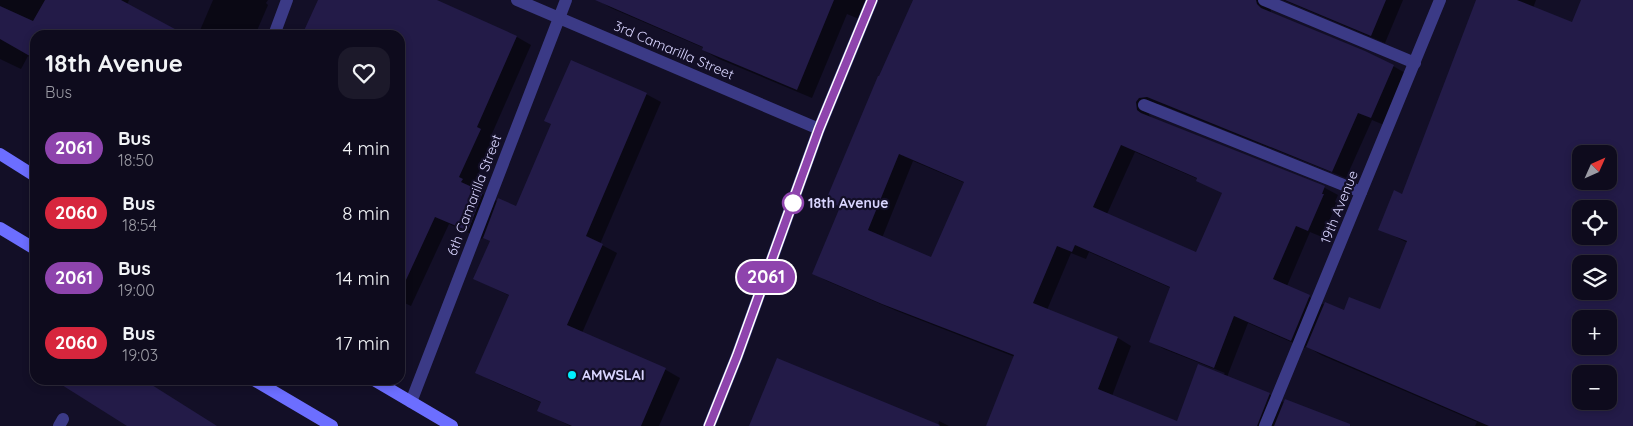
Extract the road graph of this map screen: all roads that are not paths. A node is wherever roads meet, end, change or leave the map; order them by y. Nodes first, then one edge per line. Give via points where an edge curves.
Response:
1 (287, 0) edge
2 (516, 0) edge
3 (566, 0) edge
4 (872, 0) edge
5 (1264, 0) edge
6 (1440, 0) edge
7 (559, 18) junction
8 (276, 30) edge
9 (1415, 63) junction
10 (1144, 105) dead end
11 (819, 129) junction
12 (0, 154) edge
13 (30, 173) edge
14 (1361, 192) junction
15 (0, 228) edge
16 (30, 247) edge
17 (262, 385) edge
18 (382, 385) edge
19 (411, 402) junction
20 (332, 426) edge
21 (452, 426) edge
22 (709, 426) edge
23 (1265, 426) edge

1 - 8 street
2 - 7 street, 3rd Camarilla Street
3 - 7 street, 6th Camarilla Street
4 - 11 street
5 - 9 street
6 - 9 street, 19th Avenue
7 - 11 street, 3rd Camarilla Street
7 - 19 street, 6th Camarilla Street
9 - 14 street, 19th Avenue
10 - 14 street
11 - 22 street
12 - 13 main road
14 - 23 street, 19th Avenue
15 - 16 main road
17 - 20 main road
18 - 19 main road
19 - 21 main road

